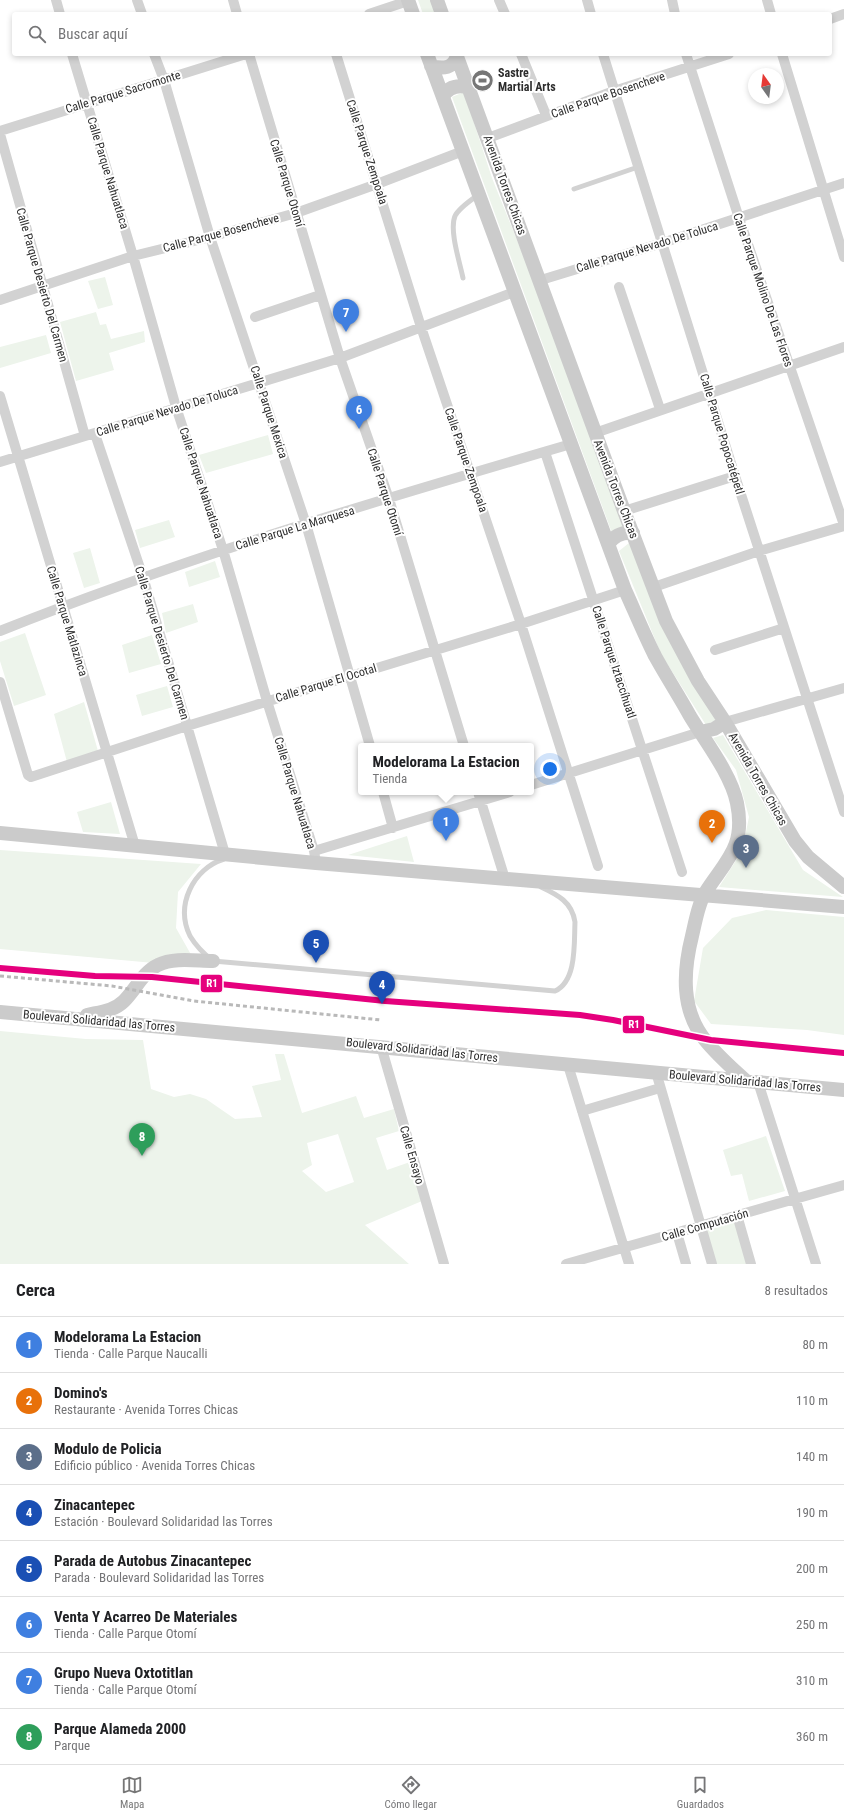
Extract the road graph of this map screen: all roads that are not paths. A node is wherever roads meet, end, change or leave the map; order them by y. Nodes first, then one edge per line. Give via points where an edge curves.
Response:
1 (56, 0) edge
2 (137, 0) edge
3 (233, 0) edge
4 (437, 0) edge
5 (499, 0) edge
6 (587, 0) edge
7 (672, 0) edge
8 (767, 0) edge
9 (410, 5) edge
10 (59, 12) edge
11 (141, 12) edge
12 (236, 12) edge
13 (378, 12) edge
14 (441, 12) edge
15 (504, 12) edge
16 (590, 12) edge
17 (675, 12) edge
18 (770, 12) edge
19 (844, 14) edge
20 (832, 18) edge
21 (73, 56) edge
22 (155, 56) edge
23 (241, 56) edge
24 (248, 56) edge
25 (337, 56) edge
26 (457, 56) edge
27 (457, 56) edge
28 (522, 56) edge
29 (604, 56) edge
30 (687, 56) edge
31 (722, 56) edge
32 (783, 56) edge
33 (429, 60) edge
34 (690, 67) junction
35 (164, 80) junction
36 (468, 87) junction
37 (614, 92) junction
38 (443, 97) junction
39 (86, 103) junction
40 (546, 115) junction
41 (0, 131) edge
42 (0, 134) edge
43 (488, 138) junction
44 (463, 150) junction
45 (638, 167) junction
46 (844, 183) edge
47 (377, 184) junction
48 (574, 189) dead end
49 (823, 190) junction
50 (479, 194) junction
51 (296, 213) junction
52 (739, 218) junction
53 (210, 237) junction
54 (662, 243) junction
55 (133, 256) junction
56 (844, 257) edge
57 (463, 278) dead end
58 (541, 280) junction
59 (42, 287) junction
60 (619, 287) dead end
61 (514, 292) junction
62 (320, 295) junction
63 (0, 300) edge
64 (255, 317) dead end
65 (421, 327) junction
66 (844, 347) edge
67 (340, 358) junction
68 (789, 365) junction
69 (260, 383) junction
70 (709, 393) junction
71 (0, 396) edge
72 (176, 408) junction
73 (660, 409) junction
74 (595, 433) junction
75 (90, 435) junction
76 (571, 444) junction
77 (545, 452) junction
78 (18, 457) junction
79 (0, 462) edge
80 (472, 474) junction
81 (735, 476) junction
82 (389, 499) junction
83 (624, 511) junction
84 (306, 524) junction
85 (844, 526) edge
86 (632, 533) junction
87 (608, 544) junction
88 (223, 550) junction
89 (759, 551) junction
90 (143, 577) junction
91 (654, 587) junction
92 (625, 590) junction
93 (595, 601) junction
94 (62, 606) junction
95 (521, 624) junction
96 (784, 628) junction
97 (0, 631) edge
98 (434, 650) junction
99 (715, 650) dead end
100 (349, 676) junction
101 (0, 682) edge
102 (844, 688) edge
103 (808, 699) junction
104 (267, 701) junction
105 (724, 722) junction
106 (187, 726) junction
107 (700, 732) junction
108 (369, 743) edge
109 (463, 743) edge
110 (642, 750) junction
111 (107, 751) junction
112 (568, 774) junction
113 (534, 784) edge
114 (384, 795) edge
115 (492, 795) edge
116 (480, 797) edge
117 (844, 812) edge
118 (393, 828) junction
119 (0, 833) edge
120 (135, 846) junction
121 (231, 855) junction
122 (315, 857) junction
123 (598, 866) dead end
124 (682, 872) dead end
125 (505, 879) junction
126 (528, 880) junction
127 (844, 888) edge
128 (704, 894) junction
129 (844, 907) edge
130 (214, 961) junction
131 (0, 1012) edge
132 (71, 1018) junction
133 (381, 1046) junction
134 (568, 1065) junction
135 (656, 1072) junction
136 (752, 1082) junction
137 (660, 1088) junction
138 (843, 1092) edge
139 (582, 1111) junction
140 (844, 1184) edge
141 (796, 1199) junction
142 (737, 1215) junction
143 (701, 1225) junction
144 (677, 1233) junction
145 (624, 1248) junction
146 (444, 1264) edge
147 (566, 1264) edge
148 (629, 1264) edge
149 (686, 1264) edge
150 (712, 1264) edge
151 (751, 1264) edge
152 (816, 1264) edge

1 - 10 street
2 - 11 street
3 - 12 street
4 - 14 main road
5 - 15 street
6 - 16 street
7 - 17 street
8 - 18 street
9 - 13 street
19 - 20 street
21 - 39 street, Calle Parque Nahuatlaca
22 - 35 street, Calle Parque Mexica
23 - 35 street, Calle Parque Sacromonte
24 - 51 street, Calle Parque Otomí
25 - 47 street, Calle Parque Zempoala
26 - 33 main road via 451,66 439,68
27 - 36 main road, Avenida Torres Chicas
28 - 40 street
29 - 37 street, Calle Parque Popocatépetl
30 - 34 street, Calle Parque Molino De Las Flores
31 - 34 street, Calle Parque Bosencheve
32 - 49 street
33 - 38 main road
34 - 37 street, Calle Parque Bosencheve
34 - 52 street, Calle Parque Molino De Las Flores
35 - 39 street, Calle Parque Sacromonte
35 - 53 street, Calle Parque Mexica
36 - 38 main road via 452,88 447,90
36 - 43 main road, Avenida Torres Chicas
37 - 40 street, Calle Parque Bosencheve
37 - 45 street, Calle Parque Popocatépetl
38 - 44 main road
39 - 41 street, Calle Parque Sacromonte
39 - 55 street, Calle Parque Nahuatlaca
40 - 43 street, Calle Parque Bosencheve
42 - 59 street, Calle Parque Desierto Del Carmen
43 - 58 main road, Avenida Torres Chicas
44 - 47 street, Calle Parque Bosencheve
44 - 50 main road
45 - 48 lane
45 - 54 street, Calle Parque Popocatépetl
46 - 49 street, Calle Parque Nevado De Toluca
47 - 51 street, Calle Parque Bosencheve
47 - 65 street, Calle Parque Zempoala
49 - 52 street, Calle Parque Nevado De Toluca
49 - 56 street
50 - 57 lane via 456,214 454,219 455,239
50 - 61 main road
51 - 53 street, Calle Parque Bosencheve
51 - 62 street, Calle Parque Otomí
52 - 54 street, Calle Parque Nevado De Toluca
52 - 68 street, Calle Parque Molino De Las Flores
53 - 55 street, Calle Parque Bosencheve
53 - 69 street, Calle Parque Mexica
54 - 58 street, Calle Parque Nevado De Toluca
54 - 70 street, Calle Parque Popocatépetl
55 - 59 street, Calle Parque Bosencheve
55 - 72 street, Calle Parque Nahuatlaca
58 - 74 main road, Avenida Torres Chicas
59 - 63 street, Calle Parque Bosencheve
59 - 75 street, Calle Parque Desierto Del Carmen
60 - 73 street
61 - 65 street, Calle Parque Nevado De Toluca
61 - 76 main road
62 - 64 street
62 - 67 street, Calle Parque Otomí
65 - 67 street, Calle Parque Nevado De Toluca
65 - 80 street, Calle Parque Zempoala
66 - 68 street
67 - 69 street, Calle Parque Nevado De Toluca
67 - 82 street, Calle Parque Otomí
68 - 70 street
68 - 85 street, Calle Parque Molino De Las Flores
69 - 72 street, Calle Parque Nevado De Toluca
69 - 84 street, Calle Parque Mexica
70 - 73 street
70 - 81 street, Calle Parque Popocatépetl
71 - 78 street, Calle Parque Matlazinca
72 - 75 street, Calle Parque Nevado De Toluca
72 - 88 street, Calle Parque Nahuatlaca
73 - 74 street
74 - 83 main road, Avenida Torres Chicas
75 - 78 street, Calle Parque Nevado De Toluca
75 - 90 street, Calle Parque Desierto Del Carmen
76 - 77 street, Calle Parque La Marquesa
76 - 87 main road
77 - 80 street, Calle Parque La Marquesa
77 - 93 street, Calle Parque Iztaccíhuatl
78 - 79 street, Calle Parque Nevado De Toluca
78 - 94 street, Calle Parque Matlazinca
80 - 82 street, Calle Parque La Marquesa
80 - 95 street, Calle Parque Zempoala
81 - 83 street
81 - 89 street, Calle Parque Popocatépetl
82 - 84 street, Calle Parque La Marquesa
82 - 98 street, Calle Parque Otomí
83 - 86 main road, Avenida Torres Chicas
84 - 88 street, Calle Parque La Marquesa
84 - 100 street, Calle Parque Mexica
85 - 89 street
86 - 87 main road via 615,536
86 - 91 main road, Avenida Torres Chicas
87 - 92 main road
88 - 90 street, Calle Parque La Marquesa
88 - 104 street, Calle Parque Nahuatlaca
89 - 91 street
89 - 96 street, Calle Parque Popocatépetl
90 - 94 street, Calle Parque La Marquesa
90 - 106 street, Calle Parque Desierto Del Carmen
91 - 105 main road, Avenida Torres Chicas via 675,640
92 - 93 street, Calle Parque El Ocotal
92 - 107 main road via 655,656
93 - 95 street, Calle Parque El Ocotal
93 - 110 street, Calle Parque Iztaccíhuatl
94 - 97 street, Calle Parque La Marquesa
94 - 111 street, Calle Parque Matlazinca
95 - 98 street, Calle Parque El Ocotal
95 - 112 street, Calle Parque Zempoala
96 - 99 street
96 - 103 street, Calle Parque Popocatépetl
98 - 100 street, Calle Parque El Ocotal
98 - 109 street, Calle Parque Otomí
100 - 104 street, Calle Parque El Ocotal
100 - 108 street, Calle Parque Mexica
101 - 111 street, Calle Parque El Ocotal via 28,775 31,777
102 - 103 street
103 - 105 street
103 - 117 street, Calle Parque Popocatépetl
104 - 106 street, Calle Parque El Ocotal
104 - 122 street, Calle Parque Nahuatlaca
105 - 107 main road via 714,729
105 - 127 main road, Avenida Torres Chicas via 795,841 808,857
106 - 111 street, Calle Parque El Ocotal
106 - 121 street, Calle Parque Desierto Del Carmen
107 - 110 street
107 - 128 main road via 730,785 737,802 740,821 732,856
110 - 112 street
110 - 124 street, Calle Parque Iztaccíhuatl
111 - 120 street, Calle Parque Matlazinca
112 - 113 street
112 - 123 street, Calle Parque Zempoala
114 - 118 street
115 - 116 street
116 - 118 street
116 - 125 street
118 - 122 street
119 - 120 main road
120 - 121 main road
121 - 122 main road
121 - 130 lane via 203,871 191,885 185,902 185,920 191,936 201,950
122 - 125 main road
125 - 126 main road
126 - 128 main road
126 - 130 lane via 564,900 576,922 570,975 564,986 556,991
128 - 129 main road
128 - 136 main road via 689,949 686,996 690,1012 705,1040
130 - 132 main road via 163,963 146,973 124,1001 115,1008
131 - 132 main road, Boulevard Solidaridad las Torres
132 - 133 main road, Boulevard Solidaridad las Torres
133 - 134 main road, Boulevard Solidaridad las Torres
133 - 146 street, Calle Ensayo
134 - 135 main road, Boulevard Solidaridad las Torres
134 - 139 street
135 - 136 main road, Boulevard Solidaridad las Torres
135 - 137 street
136 - 138 main road, Boulevard Solidaridad las Torres
136 - 141 street
137 - 139 street
137 - 143 street
139 - 145 street
140 - 141 street, Calle Computación
141 - 142 street, Calle Computación
141 - 152 street
142 - 143 street, Calle Computación
142 - 151 street
143 - 144 street, Calle Computación
143 - 150 street
144 - 145 street, Calle Computación
144 - 149 street
145 - 147 street, Calle Computación
145 - 148 street

